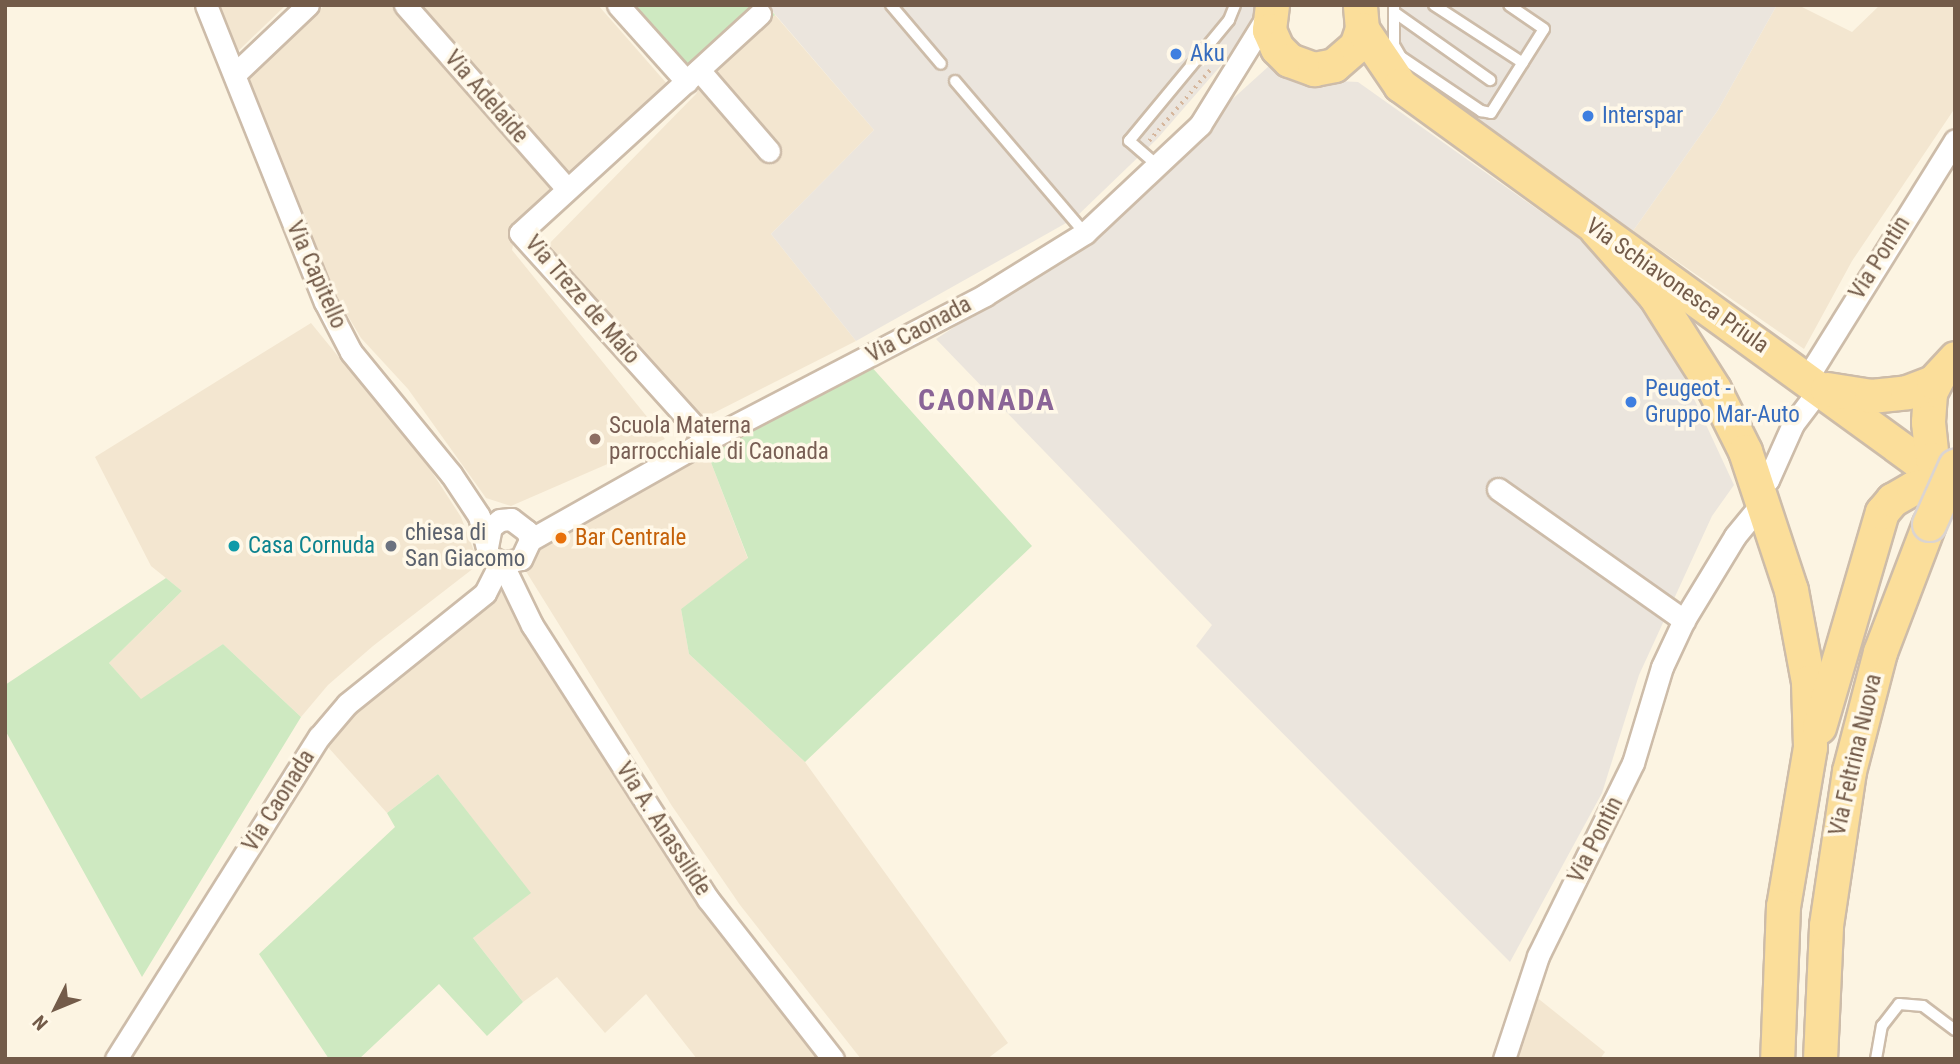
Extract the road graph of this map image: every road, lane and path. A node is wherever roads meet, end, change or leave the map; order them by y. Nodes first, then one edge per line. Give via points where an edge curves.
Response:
1 (206, 5) edge
2 (308, 5) edge
3 (405, 5) edge
4 (618, 5) edge
5 (891, 5) edge
6 (1235, 5) edge
7 (1434, 5) edge
8 (1509, 5) edge
9 (1270, 8) edge
10 (1394, 9) edge
11 (760, 14) dead end
12 (1361, 17) edge
13 (1289, 60) junction
14 (1523, 63) junction
15 (941, 64) dead end
16 (1214, 65) dead end
17 (1334, 65) junction
18 (1236, 72) junction
19 (236, 73) junction
20 (693, 76) junction
21 (1490, 80) dead end
22 (955, 81) dead end
23 (1400, 85) junction
24 (1955, 140) edge
25 (769, 151) dead end
26 (1140, 152) junction
27 (1157, 165) junction
28 (567, 189) junction
29 (1596, 229) junction
30 (1085, 233) junction
31 (1946, 369) edge
32 (1814, 382) junction
33 (707, 440) junction
34 (1949, 472) edge
35 (1498, 489) dead end
36 (1761, 494) junction
37 (479, 516) junction
38 (520, 534) junction
39 (496, 557) junction
40 (513, 585) junction
41 (1684, 620) junction
42 (1809, 759) junction
43 (1955, 1030) edge
44 (116, 1059) edge
45 (834, 1059) edge
46 (1504, 1059) edge
47 (1777, 1059) edge
48 (1820, 1059) edge
49 (1876, 1059) edge

1 - 19 street, Via Capitello
2 - 19 street
3 - 28 street, Via Adelaide
4 - 20 street
5 - 15 lane
6 - 26 lane via 1229,20 1129,141
7 - 14 lane
8 - 14 lane via 1544,29
9 - 13 main road via 1272,39
9 - 18 street, Via Caonada
10 - 14 lane via 1394,45 1401,57 1481,111 1491,113
10 - 21 lane
11 - 20 street, Via Treze de Maio
12 - 17 main road via 1356,46
12 - 23 main road, Via Schiavonesca Priula
13 - 17 main road, Via Schiavonesca Priula via 1314,68
13 - 18 street via 1264,57
16 - 26 path
17 - 23 main road, Via Schiavonesca Priula
18 - 27 street, Via Caonada via 1200,125
19 - 37 street, Via Capitello via 301,248 351,352
20 - 25 street
20 - 28 street, Via Treze de Maio
22 - 30 lane
23 - 29 main road, Via Schiavonesca Priula
24 - 32 street, Via Pontin
26 - 27 lane
27 - 30 street, Via Caonada
28 - 33 street, Via Treze de Maio via 520,233
29 - 32 main road, Via Schiavonesca Priula
29 - 36 main road via 1648,287 1688,345 1745,451
30 - 33 street, Via Caonada via 985,295
31 - 32 main road via 1915,390 1879,397
31 - 34 main road via 1929,398
32 - 34 main road, Via Schiavonesca Priula
32 - 36 street, Via Pontin
33 - 38 street, Via Caonada via 553,523
34 - 42 main road via 1903,493 1882,512
34 - 48 main road, Via Feltrina Nuova, bridge via 1880,652 1849,771 1826,925
35 - 41 street
36 - 41 street, Via Pontin
36 - 42 main road via 1784,561 1804,653
37 - 38 street
37 - 39 street, Via Capitello
38 - 39 street, Via Caonada via 512,563
38 - 39 street, Via Caonada via 486,537
38 - 40 street
39 - 40 street, Via A. Anassilide
39 - 44 street, Via Caonada via 485,593 347,704 319,737
40 - 45 street, Via A. Anassilide via 532,625 708,899
41 - 46 street, Via Pontin via 1662,667 1633,763 1538,957
42 - 47 main road via 1783,906
43 - 49 lane via 1923,1006 1899,1004 1882,1026

